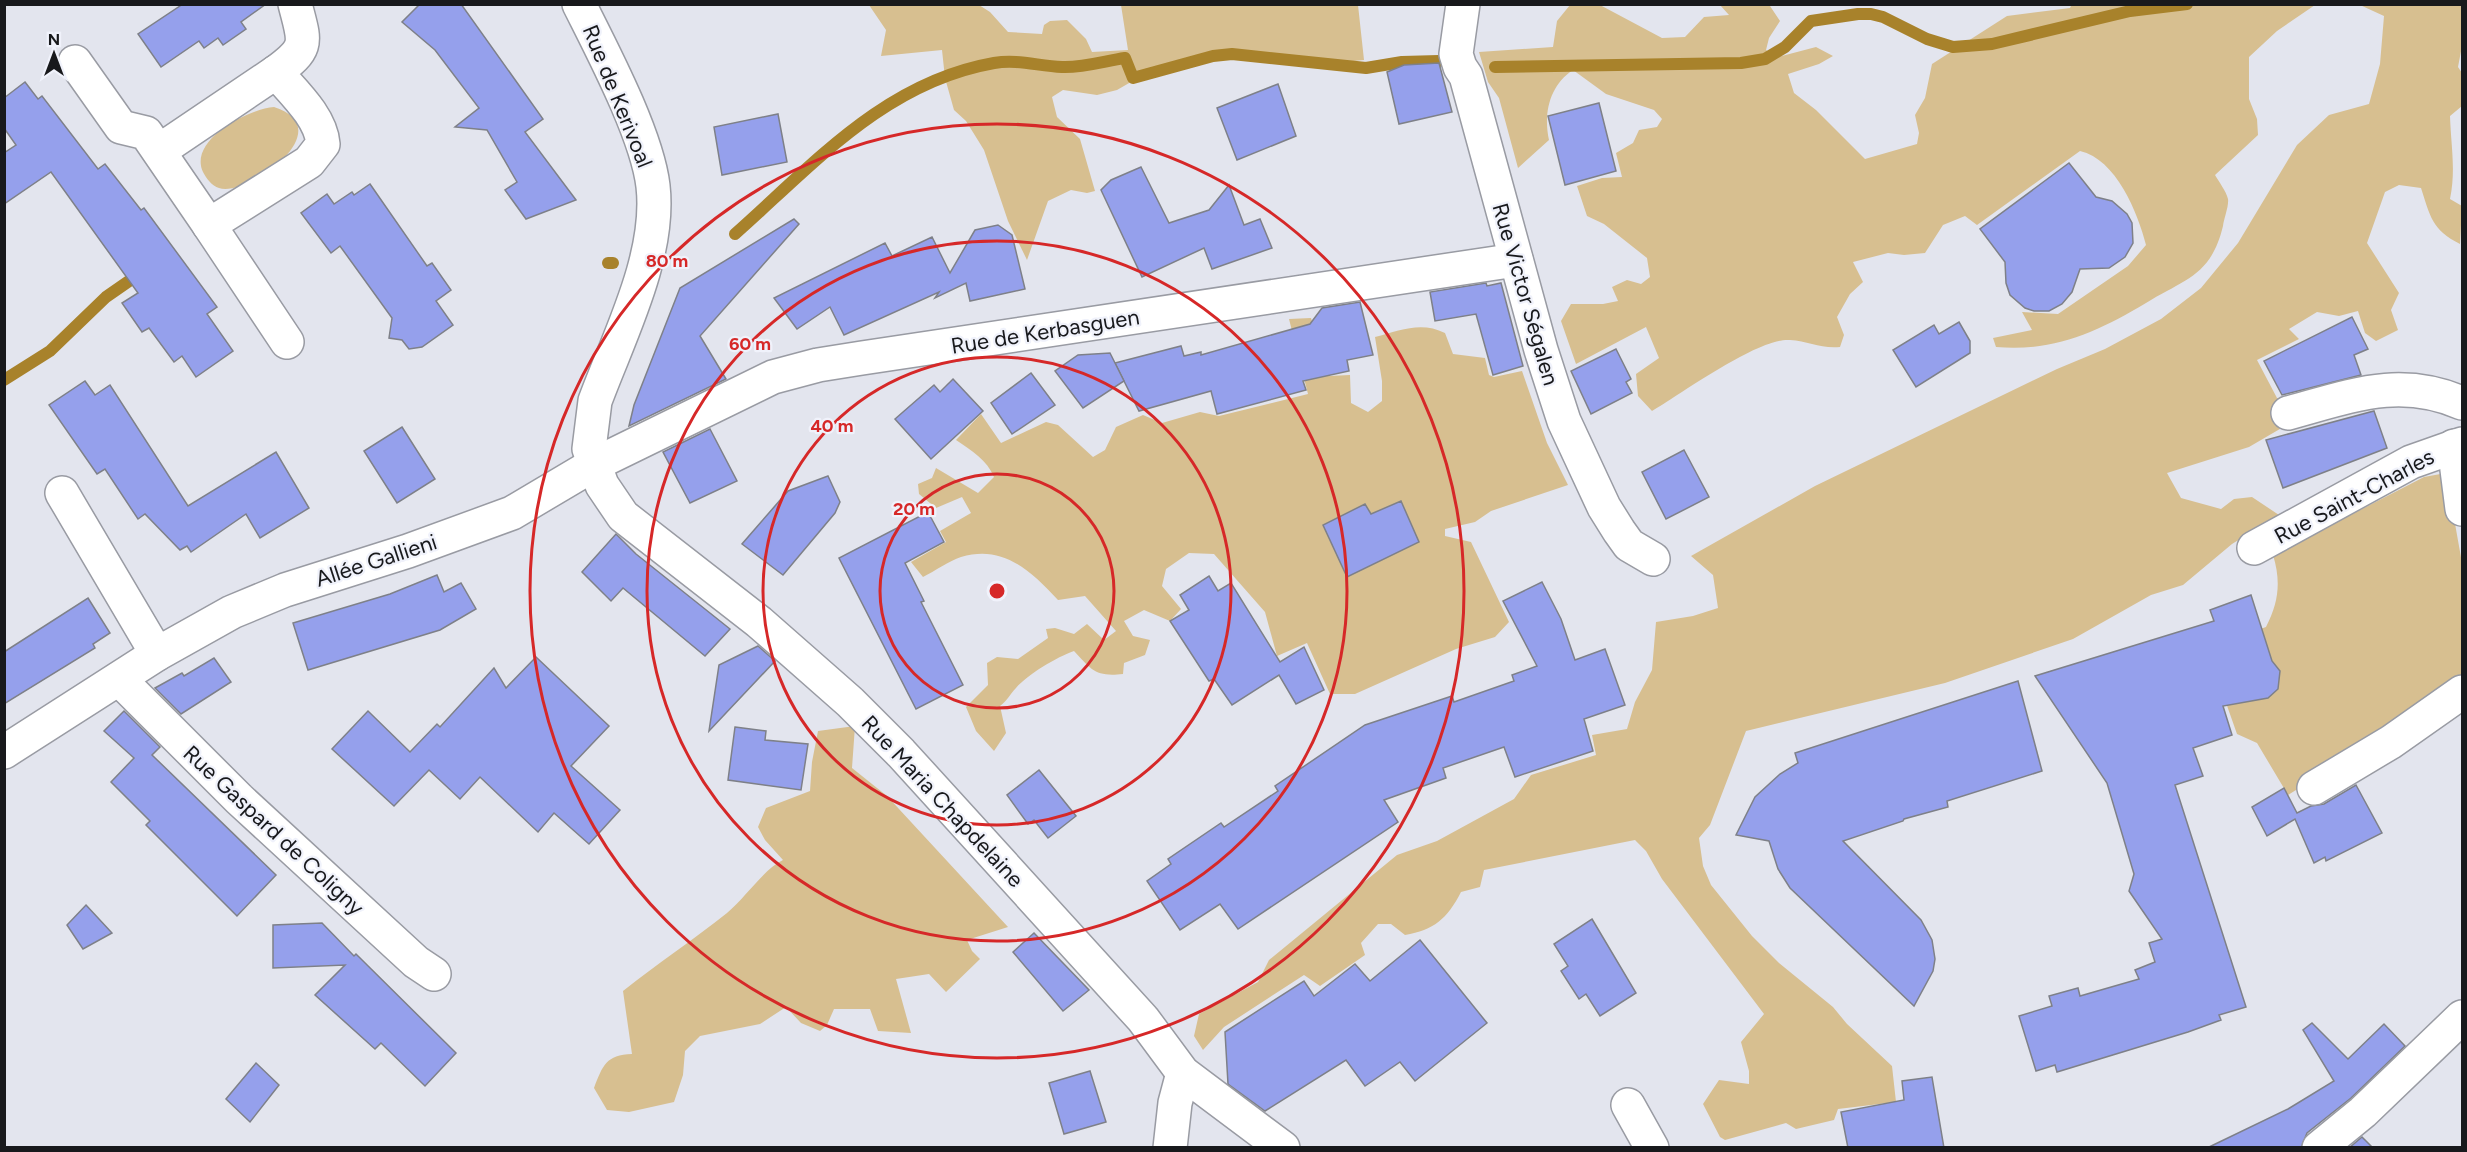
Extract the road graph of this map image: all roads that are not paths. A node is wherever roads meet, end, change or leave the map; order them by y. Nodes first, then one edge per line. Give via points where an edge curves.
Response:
1 (296, 4) edge
2 (579, 4) edge
3 (1463, 4) edge
4 (75, 62) dead end
5 (276, 72) junction
6 (159, 151) junction
7 (209, 225) junction
8 (1516, 260) junction
9 (287, 342) dead end
10 (2463, 403) edge
11 (2288, 413) dead end
12 (2458, 445) edge
13 (593, 465) junction
14 (62, 493) dead end
15 (2463, 509) edge
16 (2254, 548) dead end
17 (1653, 559) dead end
18 (158, 654) junction
19 (119, 679) junction
20 (2463, 692) edge
21 (4, 752) edge
22 (2314, 788) dead end
23 (434, 974) dead end
24 (2463, 1017) edge
25 (1183, 1073) junction
26 (1628, 1105) dead end
27 (1170, 1148) edge
28 (1283, 1148) edge
29 (1652, 1148) edge
30 (2319, 1148) edge

1 - 5 street via 302,46 297,57
2 - 13 street, Rue de Kerivoal via 646,156 654,200 648,255 592,414 589,449
3 - 8 street, Rue Victor Ségalen via 1456,60 1466,76
4 - 6 street via 121,127 146,133
5 - 6 street
5 - 7 street via 310,114 323,144 309,162
6 - 7 street
7 - 9 street
8 - 13 street, Rue de Kerbasguen via 808,367 756,384
8 - 17 street, Rue Victor Ségalen via 1552,390 1575,449 1618,531 1629,545
10 - 11 street via 2444,395 2400,388 2376,390
12 - 15 street, Rue Saint-Charles
12 - 16 street, Rue Saint-Charles via 2383,477
13 - 18 street, Allée Gallieni via 512,513 265,597
13 - 25 street, Rue Maria Chapdelaine via 623,516 789,647 888,740 1157,1035
14 - 18 street
18 - 19 street, Allée Gallieni
19 - 21 street, Allée Gallieni
19 - 23 street, Rue Gaspard de Coligny via 239,799 416,962
20 - 22 street via 2391,742
24 - 30 street
25 - 27 street
25 - 28 street, Rue Maria Chapdelaine
26 - 29 street

